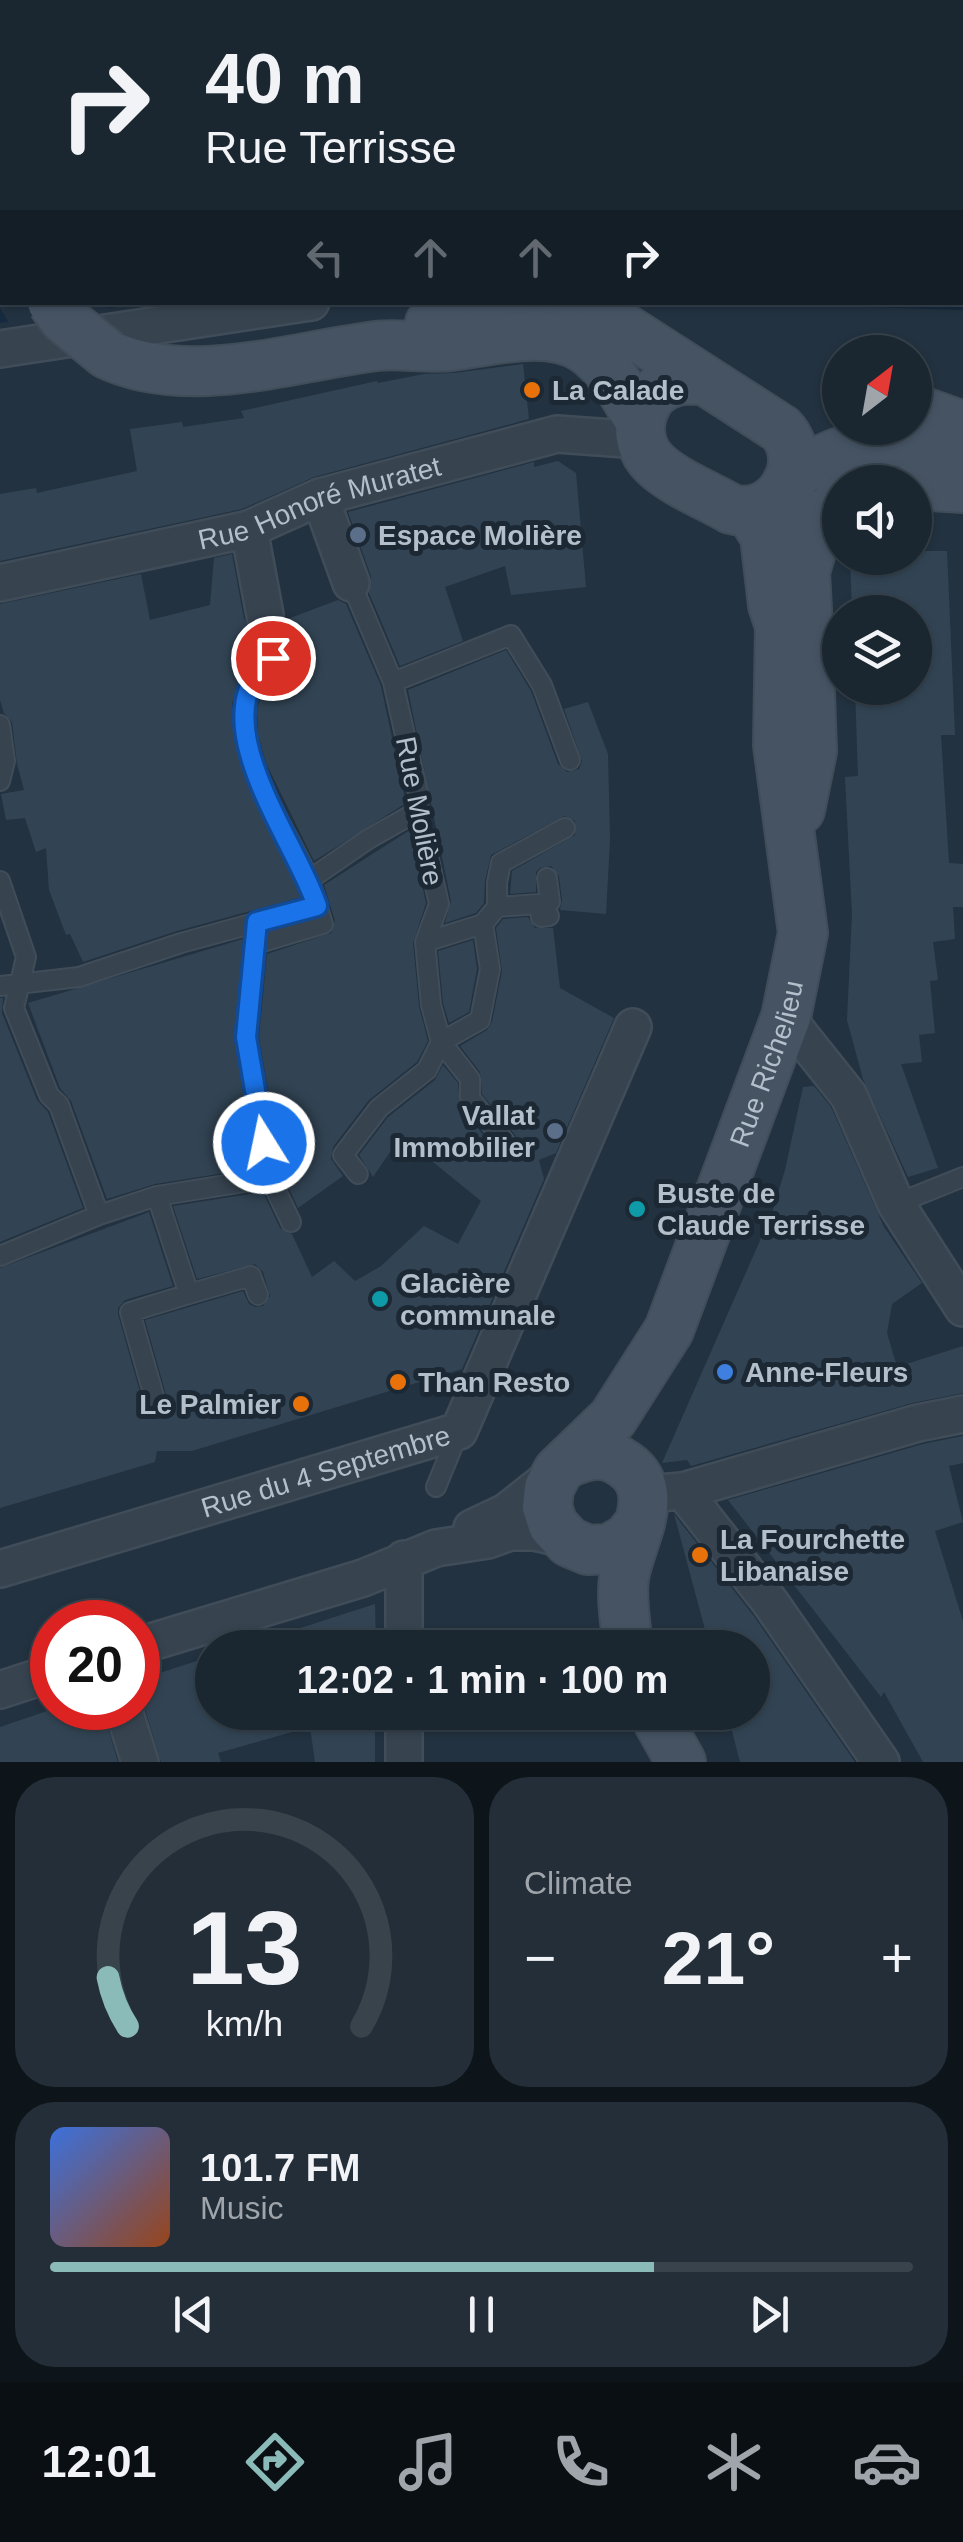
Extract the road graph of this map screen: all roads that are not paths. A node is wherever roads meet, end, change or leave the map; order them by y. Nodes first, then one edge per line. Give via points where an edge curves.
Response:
1 (54, 305) edge
2 (292, 305) edge
3 (500, 305) edge
4 (567, 305) edge
5 (382, 346) junction
6 (0, 350) edge
7 (701, 380) junction
8 (932, 415) edge
9 (963, 426) edge
10 (640, 430) junction
11 (822, 437) edge
12 (790, 464) junction
13 (963, 466) edge
14 (932, 485) edge
15 (963, 488) edge
16 (320, 497) junction
17 (750, 512) junction
18 (822, 525) edge
19 (249, 530) junction
20 (805, 571) junction
21 (0, 583) edge
22 (352, 583) joint
23 (265, 615) joint
24 (394, 682) junction
25 (0, 725) edge
26 (570, 760) dead end
27 (0, 781) edge
28 (418, 812) junction
29 (565, 828) dead end
30 (793, 848) junction
31 (546, 878) dead end
32 (309, 880) junction
33 (0, 882) edge
34 (317, 906) junction
35 (497, 907) junction
36 (257, 922) junction
37 (483, 924) junction
38 (424, 942) junction
39 (256, 944) junction
40 (10, 985) edge
41 (786, 1017) junction
42 (633, 1027) dead end
43 (441, 1042) junction
44 (506, 1143) dead end
45 (358, 1174) dead end
46 (963, 1176) edge
47 (270, 1178) junction
48 (157, 1196) junction
49 (896, 1204) junction
50 (98, 1214) junction
51 (292, 1222) dead end
52 (0, 1256) edge
53 (189, 1294) junction
54 (258, 1295) dead end
55 (963, 1308) edge
56 (669, 1330) junction
57 (157, 1407) dead end
58 (963, 1414) edge
59 (459, 1431) junction
60 (562, 1467) junction
61 (436, 1487) dead end
62 (652, 1498) junction
63 (567, 1541) junction
64 (420, 1554) junction
65 (0, 1569) edge
66 (407, 1630) edge
67 (616, 1630) edge
68 (625, 1630) edge
69 (160, 1639) edge
70 (30, 1680) edge
71 (0, 1690) edge
72 (130, 1730) edge
73 (404, 1730) edge
74 (663, 1730) edge
75 (140, 1762) edge
76 (404, 1762) edge
77 (681, 1762) edge
78 (881, 1762) edge

1 - 5 main road, bridge via 118,359 157,371
2 - 6 street
3 - 5 main road via 425,324
4 - 7 main road via 613,321
5 - 10 main road via 431,349 562,338 611,373
7 - 10 main road via 659,389 646,404
7 - 12 main road via 781,429
8 - 9 main road
10 - 16 street, Rue Honoré Muratet via 556,434
10 - 17 main road via 658,467 731,509
11 - 12 main road
12 - 13 main road via 896,440
12 - 17 main road via 778,498
12 - 20 main road, Rue Richelieu
14 - 15 main road
16 - 19 street, Rue Honoré Muratet
16 - 22 street
17 - 30 main road, Rue Richelieu via 765,536 780,626 778,745
18 - 20 main road
19 - 21 street, Rue Honoré Muratet
19 - 23 street
20 - 30 main road, Rue Richelieu via 812,751
22 - 24 lane, Rue Molière
23 - 32 lane via 273,658 258,669 243,710 247,746
24 - 26 lane via 512,635 542,686
24 - 28 lane, Rue Molière
25 - 27 lane
28 - 32 lane
28 - 38 lane, Rue Molière via 439,904
29 - 35 lane via 501,863
30 - 41 main road, Rue Richelieu via 803,933
31 - 35 lane via 550,902 544,910
32 - 34 lane
33 - 40 lane via 26,957
34 - 36 lane
34 - 39 lane via 323,924
35 - 37 lane
36 - 39 lane
36 - 40 lane via 78,977
37 - 38 lane
37 - 43 lane via 490,969 480,1020
38 - 43 lane, Rue Molière
39 - 47 lane via 246,1037
40 - 50 lane via 28,1051 59,1105
41 - 49 street via 849,1096
41 - 56 main road, Rue Richelieu
42 - 59 street, Rue du 4 Septembre
43 - 44 lane, Rue Molière via 470,1078 470,1098
43 - 45 lane via 427,1070 379,1108 343,1155
46 - 49 lane
47 - 48 lane
47 - 51 lane
48 - 50 lane
48 - 53 lane
49 - 55 street
50 - 52 lane
53 - 54 lane via 251,1276
53 - 57 lane via 130,1312
56 - 60 main road, Rue Richelieu via 613,1418
56 - 62 main road, Rue Richelieu via 662,1385 644,1432
58 - 62 street
59 - 61 lane
59 - 65 street, Rue du 4 Septembre
60 - 62 main road via 588,1454 610,1455 630,1467
60 - 63 main road via 547,1507
60 - 64 street via 506,1512
62 - 63 main road via 627,1539 588,1550
62 - 68 main road, Rue Richelieu via 624,1579
62 - 78 street via 770,1602
63 - 64 street via 510,1532
63 - 67 main road
64 - 66 street
64 - 69 street via 363,1578
70 - 71 street
72 - 75 street
73 - 76 street
74 - 77 main road

